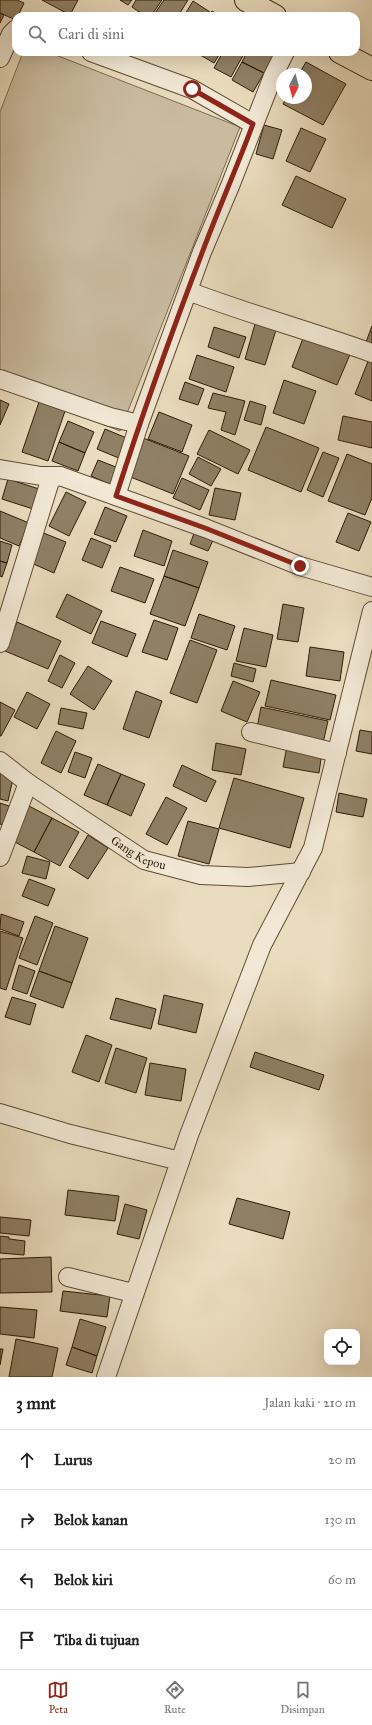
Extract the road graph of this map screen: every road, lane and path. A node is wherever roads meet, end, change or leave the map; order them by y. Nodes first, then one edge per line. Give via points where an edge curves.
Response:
1 (246, 0) edge
2 (268, 12) edge
3 (12, 33) edge
4 (102, 56) edge
5 (283, 56) edge
6 (348, 56) edge
7 (0, 58) edge
8 (372, 69) edge
9 (253, 124) junction
10 (188, 291) junction
11 (372, 353) edge
12 (0, 379) edge
13 (139, 424) junction
14 (0, 469) edge
15 (60, 476) junction
16 (116, 496) junction
17 (372, 587) edge
18 (372, 611) edge
19 (0, 643) edge
20 (251, 732) dead end
21 (337, 752) junction
22 (0, 761) edge
23 (28, 783) junction
24 (0, 857) edge
25 (301, 872) junction
26 (0, 1113) edge
27 (180, 1161) junction
28 (68, 1277) dead end
29 (133, 1293) junction
30 (106, 1377) edge

1 - 2 highway
3 - 7 street
4 - 9 street via 192,89
5 - 9 street
6 - 8 highway
9 - 10 street
10 - 11 street
10 - 13 street
12 - 13 street via 110,417
13 - 16 street
14 - 15 street via 41,476
15 - 16 street
15 - 19 street via 52,478 49,484
16 - 17 street via 300,566
18 - 21 street
20 - 21 street
21 - 25 street via 313,848
22 - 23 street, Gang Kepou
23 - 24 street
23 - 25 street, Gang Kepou via 144,860 201,875 248,877
25 - 27 street via 262,945
26 - 27 street via 70,1134
27 - 29 street
28 - 29 street
29 - 30 street

